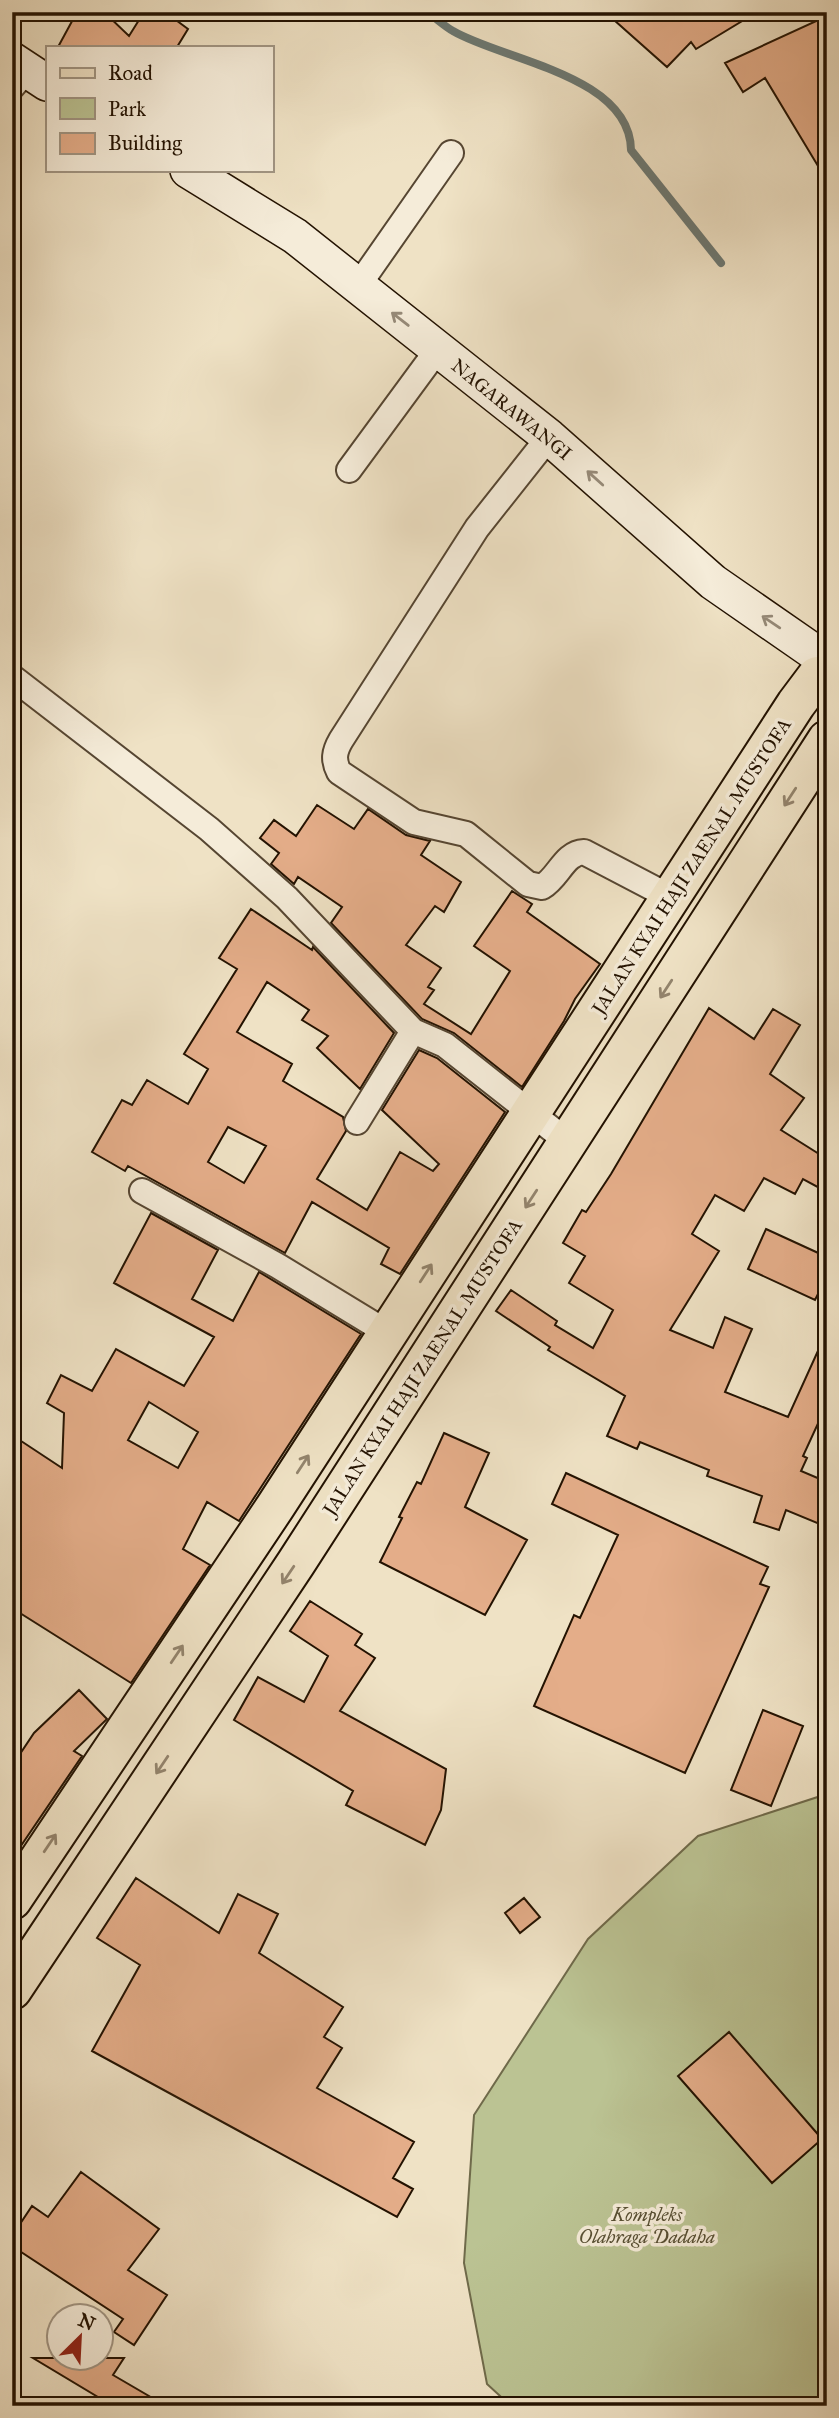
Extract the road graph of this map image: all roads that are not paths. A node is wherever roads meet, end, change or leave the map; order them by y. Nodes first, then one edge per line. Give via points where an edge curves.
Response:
1 (450, 153) dead end
2 (191, 172) edge
3 (358, 286) junction
4 (438, 349) junction
5 (549, 437) junction
6 (349, 470) dead end
7 (824, 676) edge
8 (12, 677) edge
9 (827, 740) edge
10 (670, 897) junction
11 (413, 1031) junction
12 (531, 1111) junction
13 (357, 1122) dead end
14 (568, 1142) junction
15 (142, 1191) dead end
16 (388, 1333) junction
17 (275, 1507) junction
18 (314, 1534) junction
19 (13, 1898) edge
20 (53, 1929) junction
21 (12, 1990) edge

1 - 3 street
2 - 3 main road, NAGARAWANGI via 295,236
4 -> 3 main road, NAGARAWANGI
4 - 5 main road, NAGARAWANGI
4 - 6 street
7 -> 5 main road, NAGARAWANGI
5 - 10 street via 453,563 335,750 334,762 339,772 414,822 466,834 528,884 542,887 572,855 584,852
7 - 10 main road, JALAN KYAI HAJI ZAENAL MUSTOFA
8 - 11 street via 209,830 287,898
9 -> 14 main road, JALAN KYAI HAJI ZAENAL MUSTOFA
10 - 12 main road, JALAN KYAI HAJI ZAENAL MUSTOFA
11 - 12 street via 445,1045
11 - 13 street
12 - 14 street
16 -> 12 main road, JALAN KYAI HAJI ZAENAL MUSTOFA
14 -> 18 main road, JALAN KYAI HAJI ZAENAL MUSTOFA
15 - 16 street
17 -> 16 main road, JALAN KYAI HAJI ZAENAL MUSTOFA
17 - 18 main road
19 -> 17 main road, JALAN KYAI HAJI ZAENAL MUSTOFA
18 -> 20 main road, JALAN KYAI HAJI ZAENAL MUSTOFA
19 - 20 main road
20 - 21 main road, JALAN KYAI HAJI ZAENAL MUSTOFA

